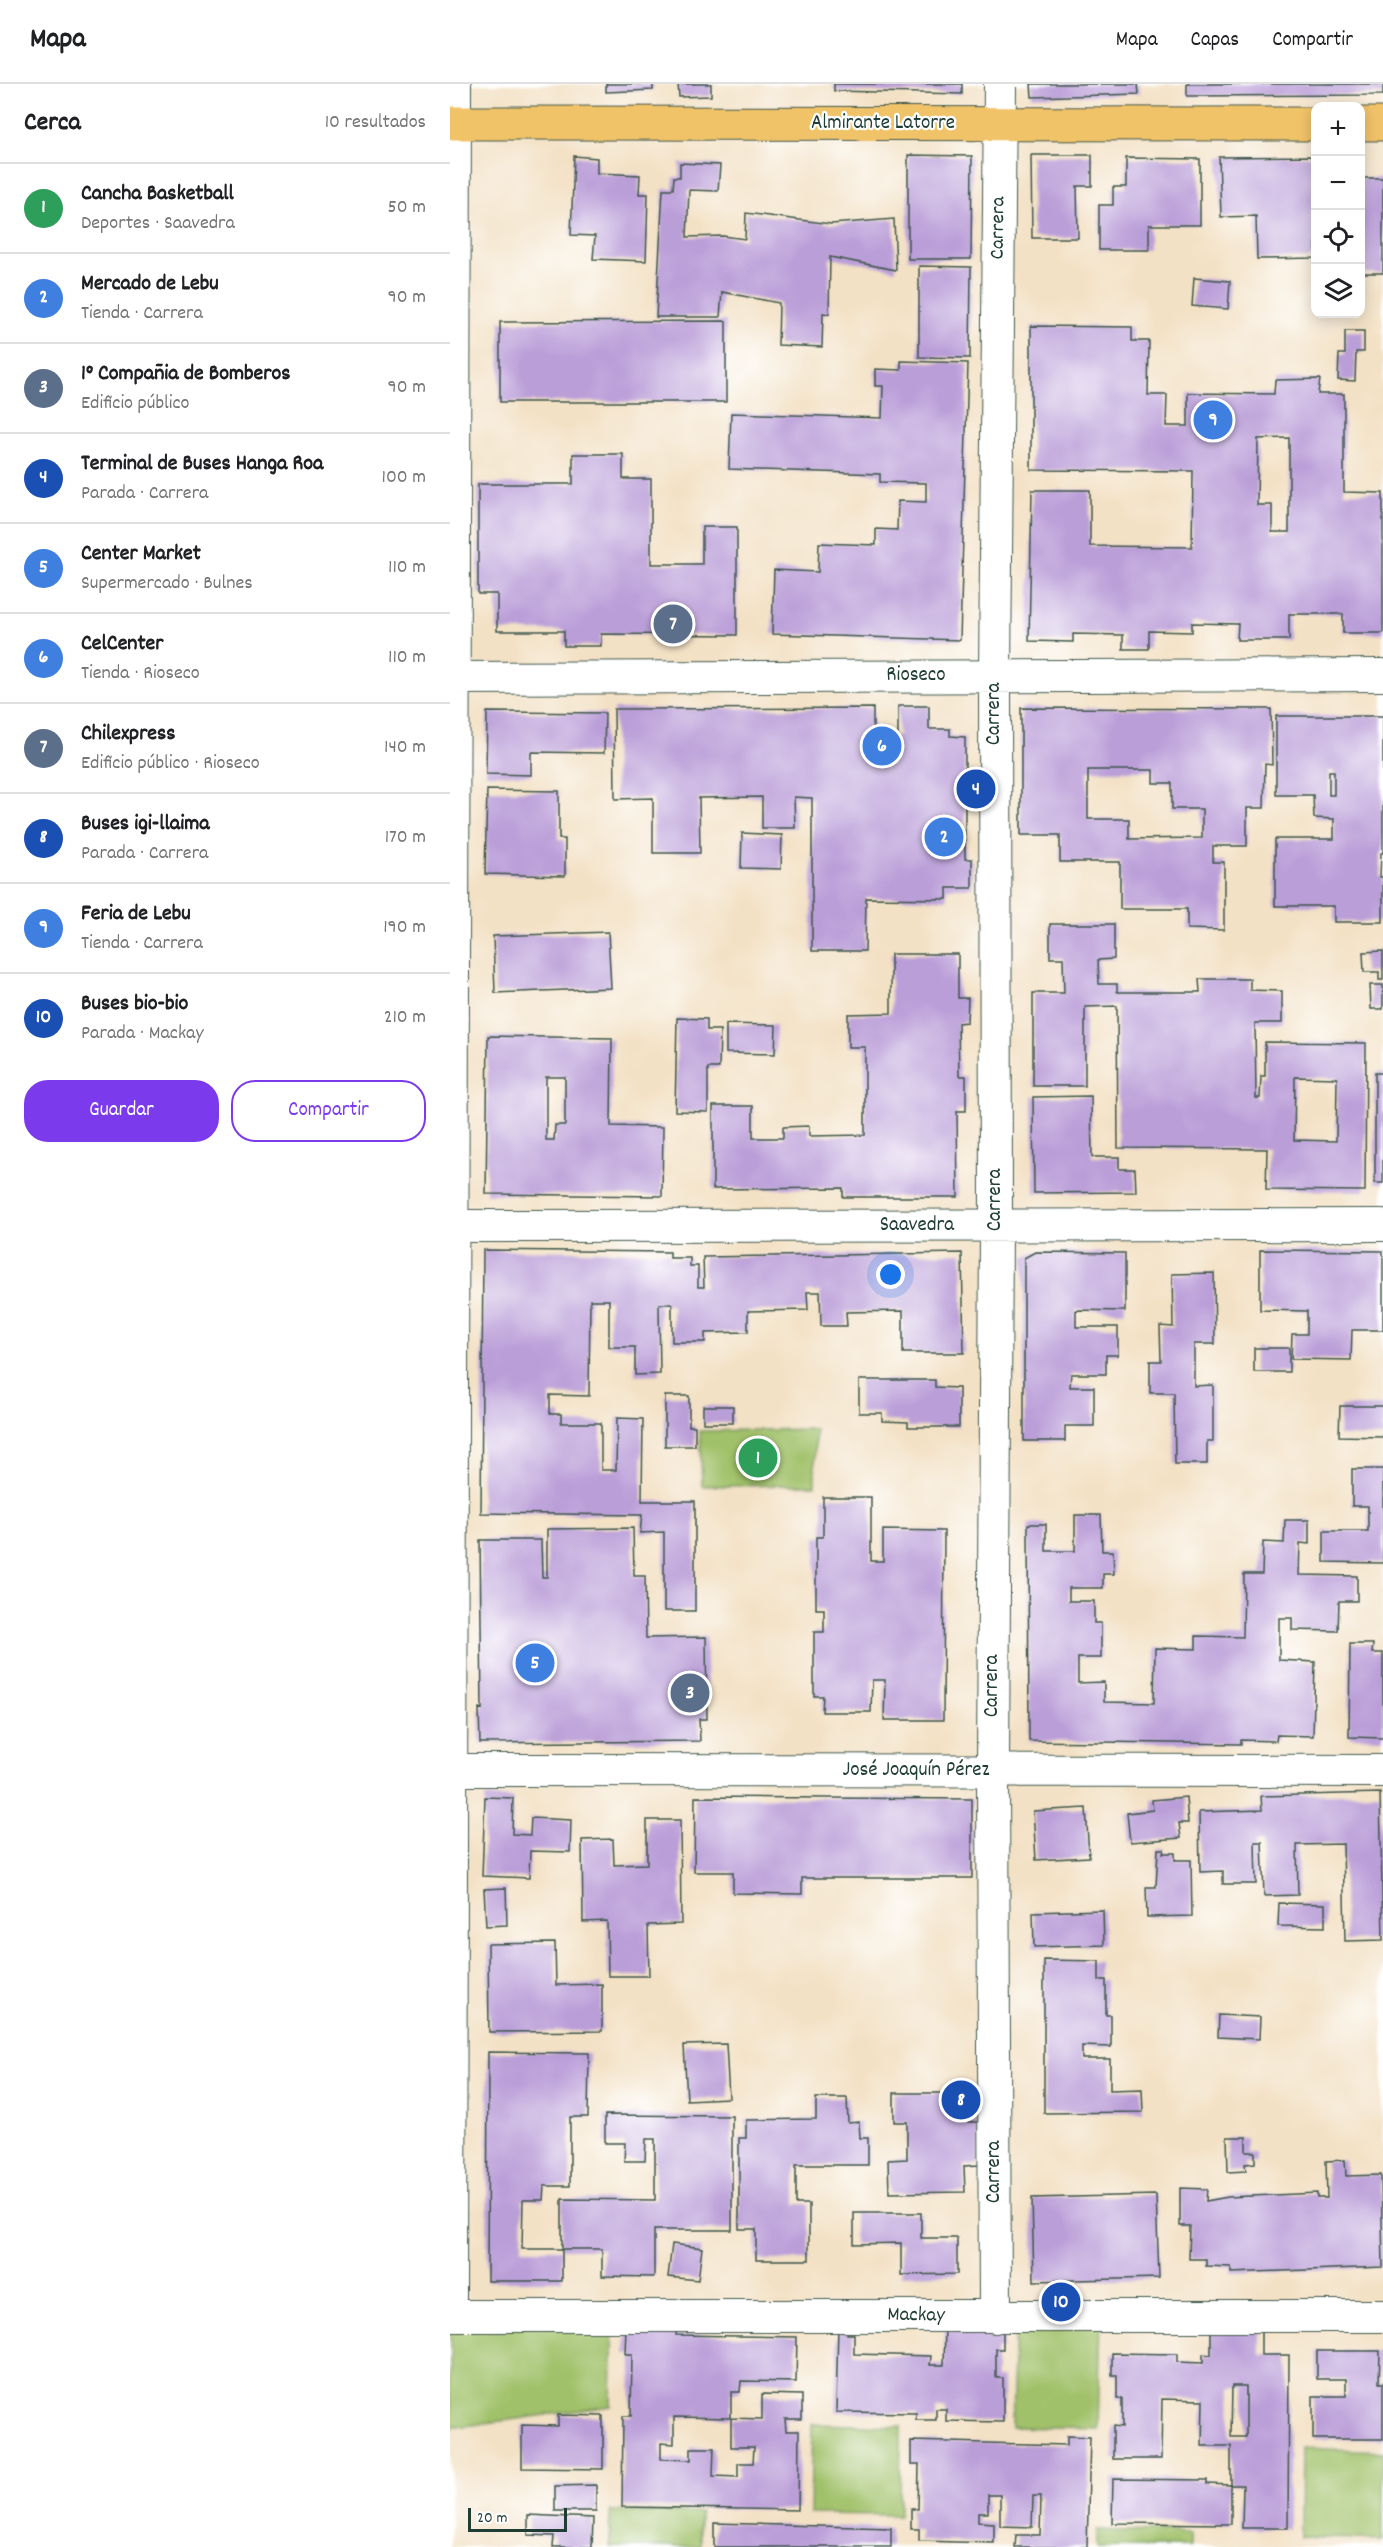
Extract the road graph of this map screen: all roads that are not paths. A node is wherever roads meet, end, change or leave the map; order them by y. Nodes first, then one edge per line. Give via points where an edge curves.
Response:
1 (455, 84) edge
2 (1000, 84) edge
3 (452, 124) edge
4 (1000, 124) junction
5 (1311, 124) edge
6 (1365, 124) edge
7 (1383, 124) edge
8 (1383, 675) edge
9 (995, 676) junction
10 (452, 678) edge
11 (451, 960) edge
12 (1383, 1225) edge
13 (451, 1226) edge
14 (996, 1226) junction
15 (451, 1554) edge
16 (450, 1770) edge
17 (993, 1771) junction
18 (1383, 1771) edge
19 (450, 2297) edge
20 (450, 2316) edge
21 (1383, 2316) edge
22 (995, 2317) junction

1 - 3 street
2 - 4 street, Carrera
3 - 4 main road, Almirante Latorre
3 - 10 street
4 - 5 main road, Almirante Latorre
4 - 9 street, Carrera
6 - 7 main road
8 - 9 street, Rioseco
9 - 10 street, Rioseco
9 - 14 street, Carrera
10 - 11 street
11 - 13 street
12 - 14 street, Saavedra
13 - 14 street, Saavedra
13 - 15 street
14 - 17 street, Carrera
15 - 16 street
16 - 17 street, José Joaquín Pérez
16 - 19 street
17 - 18 street, José Joaquín Pérez
17 - 22 street, Carrera
20 - 22 street, Mackay
21 - 22 street, Mackay

